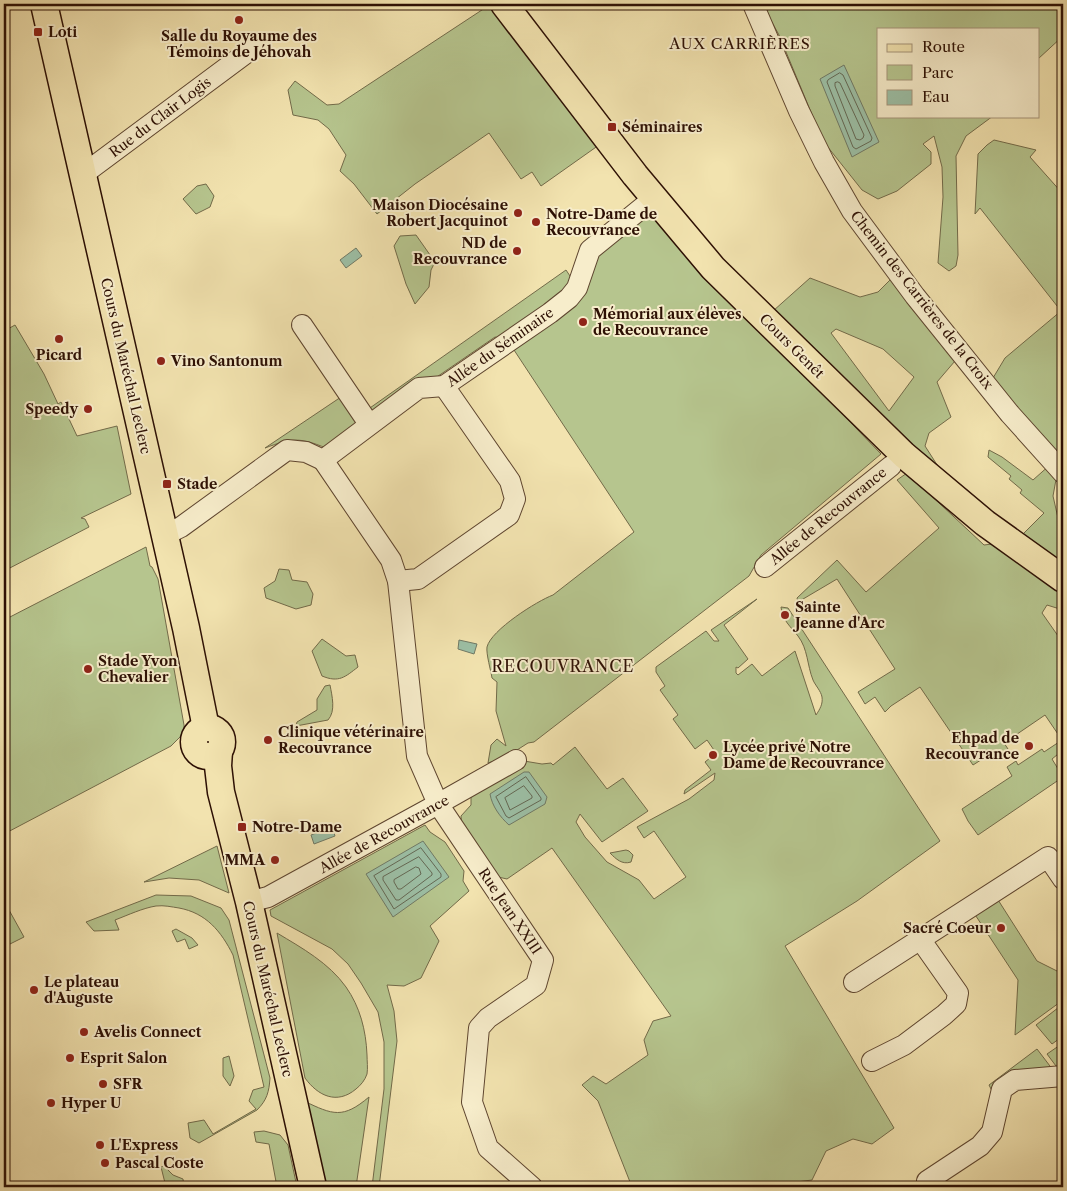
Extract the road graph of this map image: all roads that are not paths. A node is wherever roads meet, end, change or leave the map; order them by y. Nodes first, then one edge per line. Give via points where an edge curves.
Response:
1 (44, 4) edge
2 (504, 4) edge
3 (753, 4) edge
4 (261, 42) dead end
5 (82, 172) junction
6 (654, 198) junction
7 (302, 325) dead end
8 (444, 386) junction
9 (369, 424) junction
10 (323, 460) junction
11 (891, 466) dead end
12 (1063, 473) edge
13 (165, 535) junction
14 (765, 567) dead end
15 (1063, 579) edge
16 (398, 582) junction
17 (516, 760) dead end
18 (438, 804) junction
19 (1063, 879) edge
20 (249, 902) junction
21 (920, 939) junction
22 (854, 982) dead end
23 (872, 1061) dead end
24 (1063, 1076) edge
25 (927, 1181) dead end
26 (313, 1187) edge
27 (531, 1187) edge

1 - 5 main road, Cours du Maréchal Leclerc
2 - 6 main road, Cours Genêt
3 - 12 street, Chemin des Carrières de la Croix via 803,120 852,211 1010,414
4 - 5 street, Rue du Clair Logis
5 - 13 main road, Cours du Maréchal Leclerc
6 - 8 street, Allée du Séminaire via 590,250 577,288 569,298
6 - 15 main road, Cours Genêt via 713,268 904,455 985,523
7 - 9 street
8 - 9 street, Allée du Séminaire via 419,388
8 - 16 street via 510,481 515,499 508,515 418,579
9 - 10 street, Allée du Séminaire
10 - 13 street via 306,452 287,450 181,527
10 - 16 street, Rue Jean XXIII via 391,560
11 - 14 street, Allée de Recouvrance
13 - 20 main road, Cours du Maréchal Leclerc via 206,728 219,733 222,742 210,753
16 - 18 street, Rue Jean XXIII via 417,756
17 - 18 street, Allée de Recouvrance
18 - 20 street, Allée de Recouvrance via 268,897
18 - 27 street, Rue Jean XXIII via 543,960 536,985 488,1018 479,1028 472,1102 488,1148
19 - 21 street via 1048,857
20 - 26 main road, Cours du Maréchal Leclerc
21 - 22 street
21 - 23 street via 958,993 956,1004 904,1045
24 - 25 street via 1015,1080 1002,1089 992,1132 980,1146

